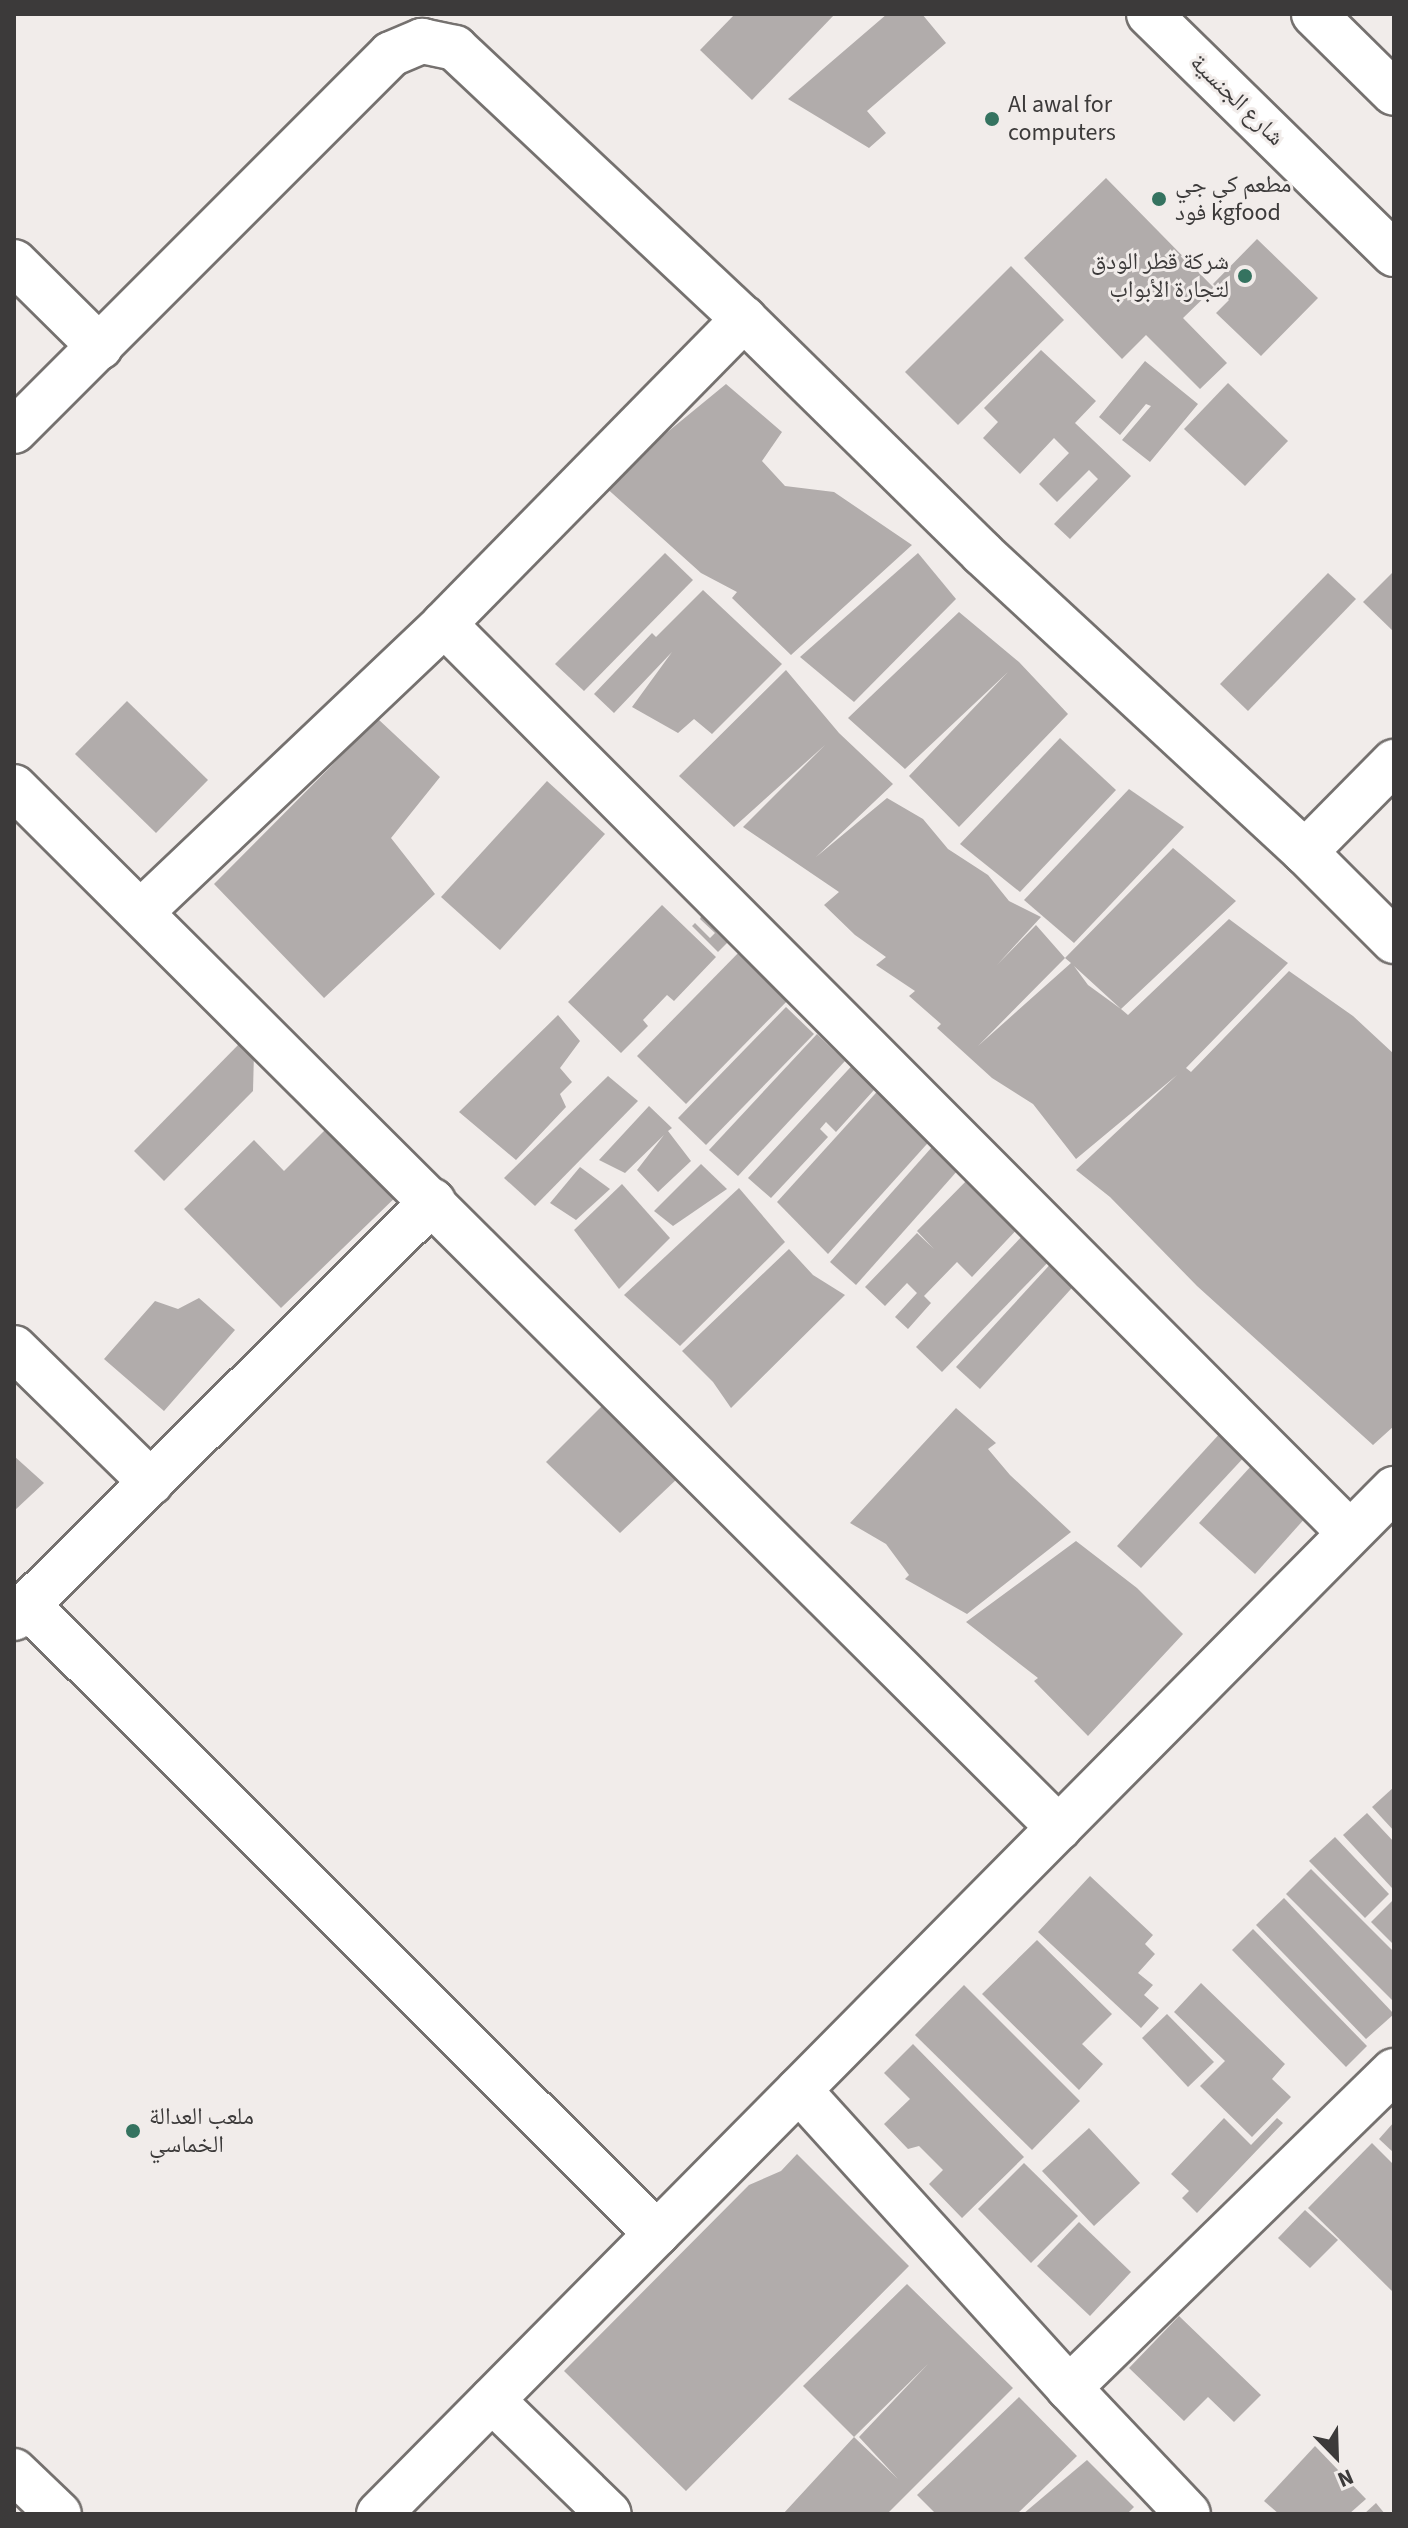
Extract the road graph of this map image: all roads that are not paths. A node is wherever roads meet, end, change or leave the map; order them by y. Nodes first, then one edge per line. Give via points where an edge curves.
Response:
1 (1149, 14) edge
2 (1314, 14) edge
3 (1394, 93) edge
4 (1394, 254) edge
5 (14, 262) edge
6 (744, 319) junction
7 (100, 347) junction
8 (14, 431) edge
9 (444, 624) junction
10 (1394, 762) edge
11 (14, 787) edge
12 (1305, 852) junction
13 (142, 911) junction
14 (1394, 941) edge
15 (433, 1201) junction
16 (14, 1348) edge
17 (151, 1482) junction
18 (1394, 1489) edge
19 (1350, 1533) junction
20 (21, 1611) edge
21 (1059, 1828) junction
22 (1394, 2071) edge
23 (799, 2090) junction
24 (657, 2234) junction
25 (1069, 2388) junction
26 (492, 2400) junction
27 (14, 2471) edge
28 (59, 2514) edge
29 (379, 2514) edge
30 (609, 2514) edge
31 (1188, 2514) edge

1 - 4 street, شارع الجنسية
2 - 3 street
5 - 7 street
6 - 7 street via 455,48 422,41 391,54
6 - 9 street
6 - 12 street via 982,553
7 - 8 street
9 - 13 street
9 - 19 street
10 - 12 street
11 - 13 street
12 - 14 street
13 - 15 street
15 - 17 street
15 - 21 street
16 - 17 street
17 - 20 street
18 - 19 street
19 - 21 street
20 - 24 street
21 - 23 street
22 - 25 street
23 - 24 street
23 - 25 street
24 - 26 street
25 - 31 street
26 - 29 street
26 - 30 street
27 - 28 street

